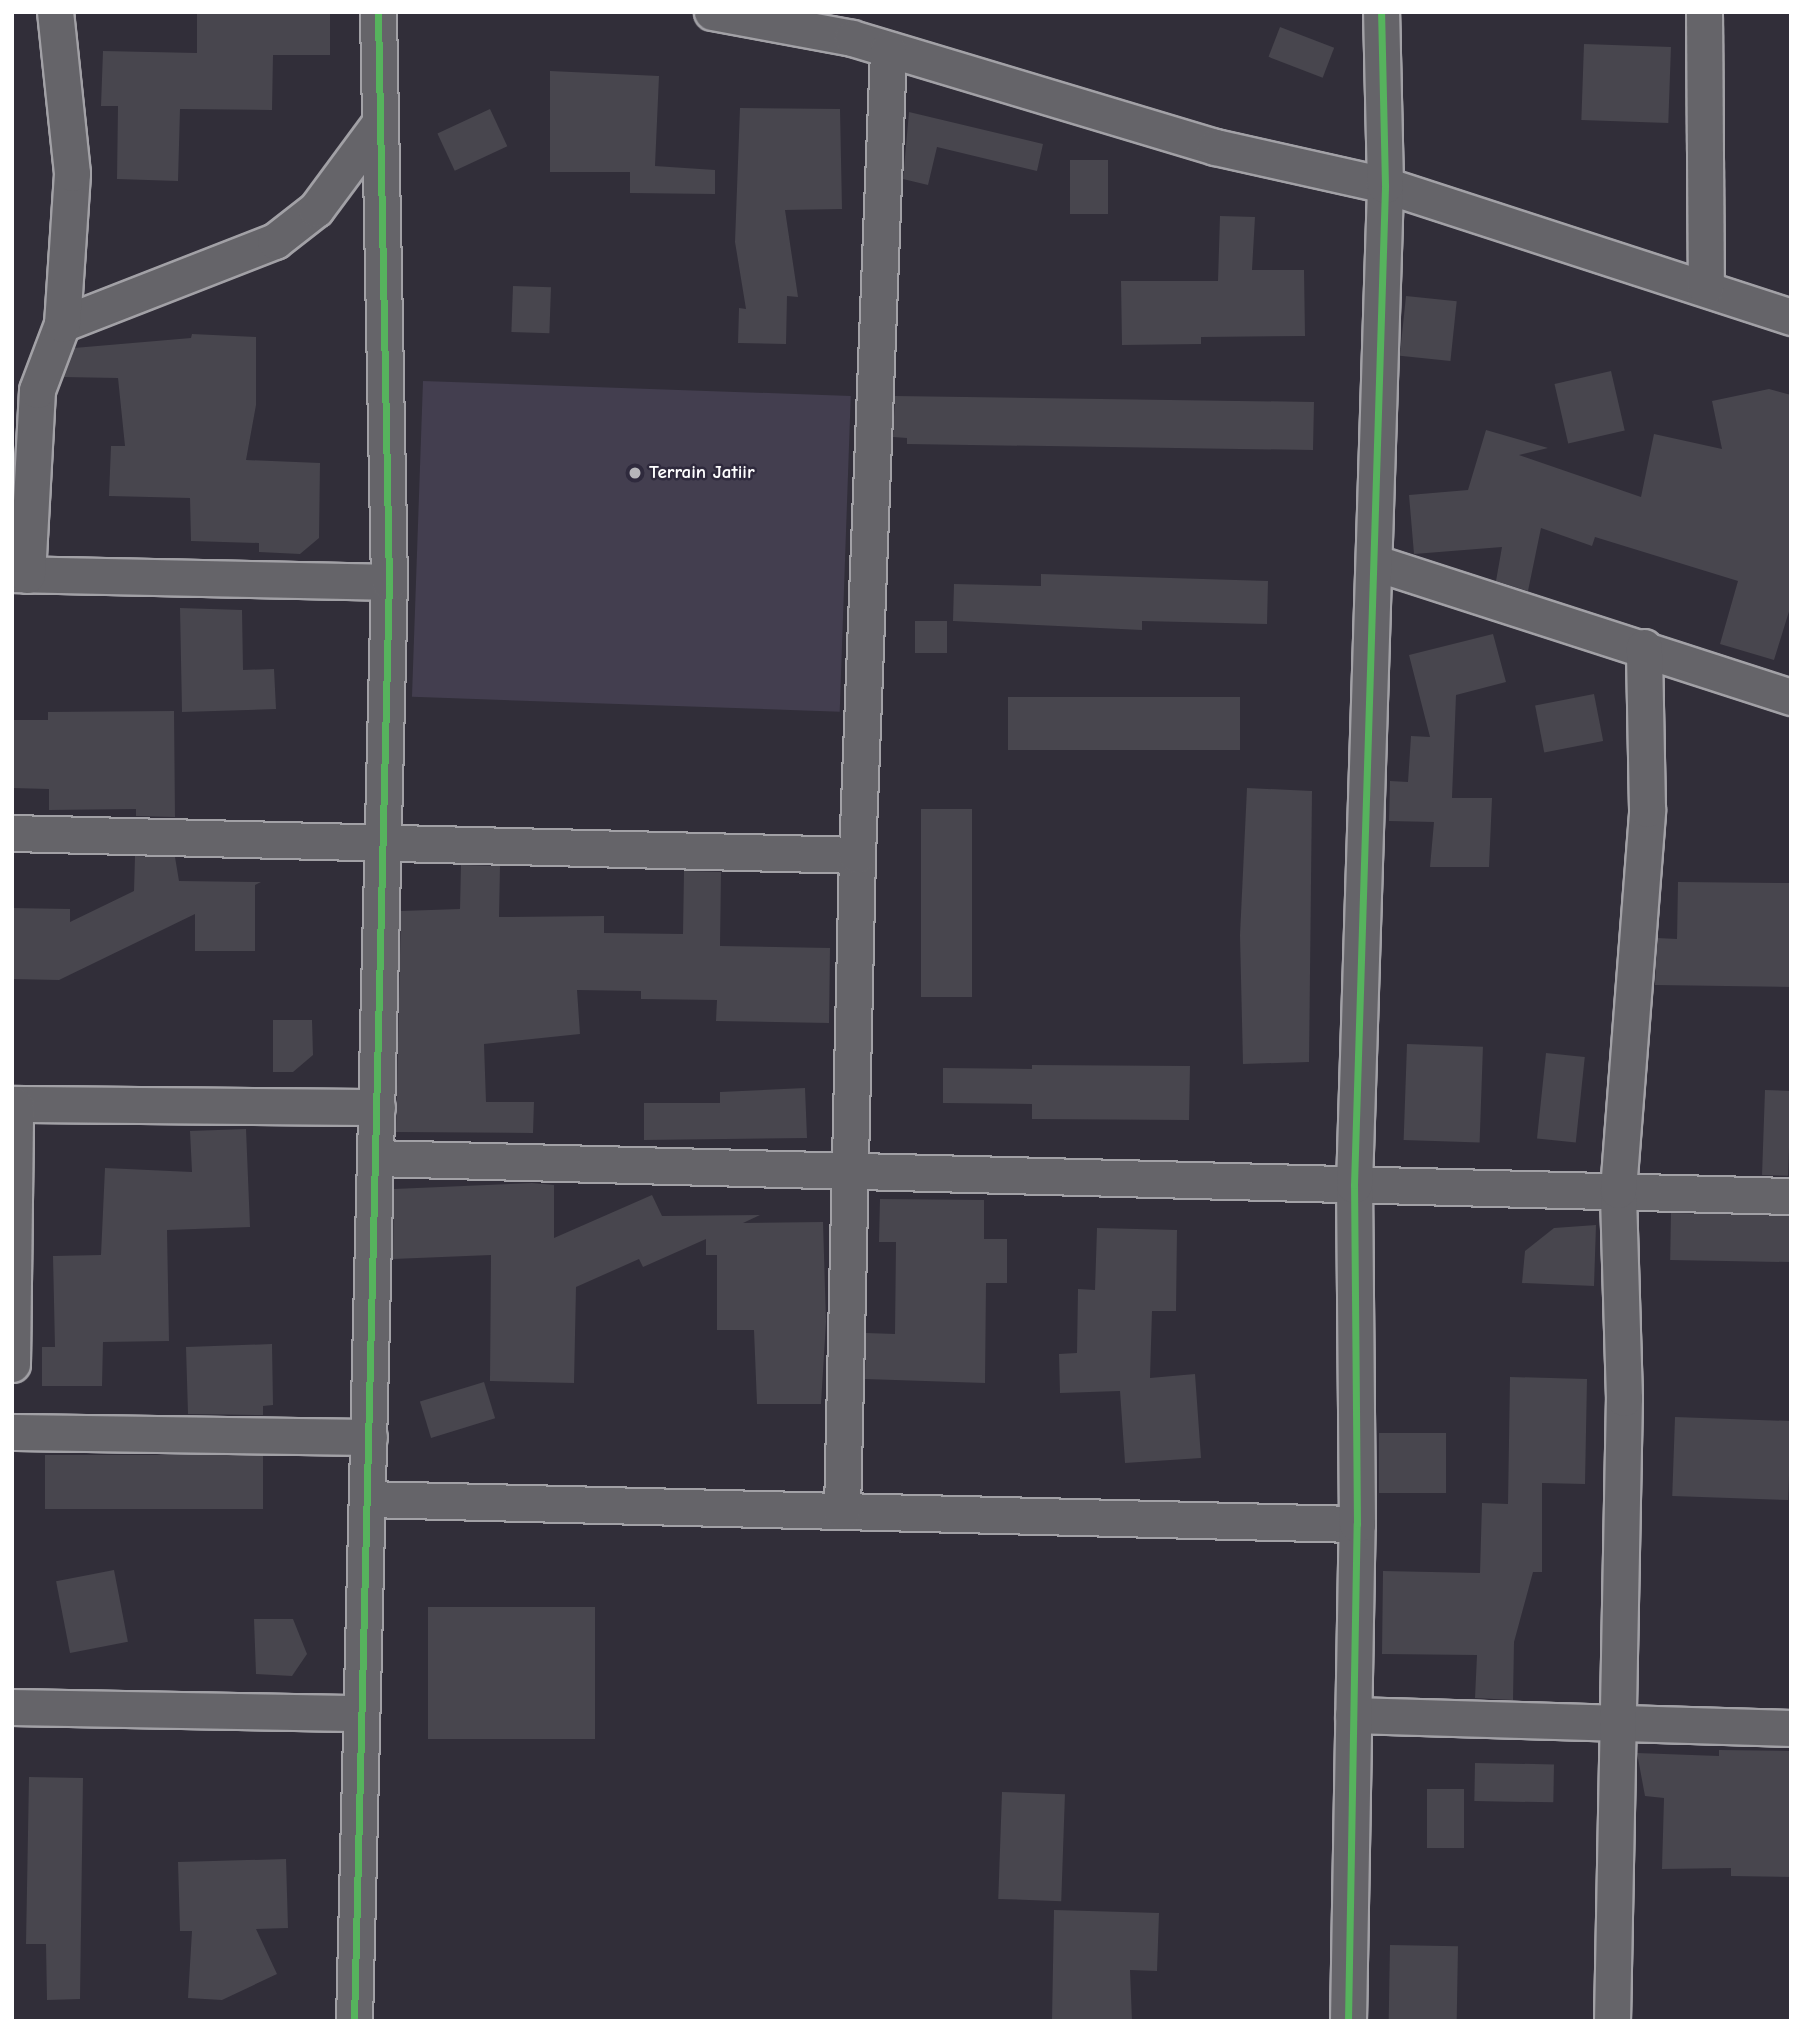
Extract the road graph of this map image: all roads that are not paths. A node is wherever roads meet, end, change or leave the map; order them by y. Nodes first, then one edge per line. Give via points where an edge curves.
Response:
1 (55, 12) edge
2 (378, 12) edge
3 (712, 12) edge
4 (1381, 12) edge
5 (1704, 12) edge
6 (853, 25) edge
7 (888, 50) junction
8 (379, 124) junction
9 (1385, 185) junction
10 (1706, 287) junction
11 (1791, 317) edge
12 (62, 324) junction
13 (1376, 563) junction
14 (20, 575) edge
15 (389, 582) junction
16 (1644, 647) junction
17 (1791, 697) edge
18 (12, 833) edge
19 (383, 842) junction
20 (857, 855) junction
21 (14, 1105) edge
22 (377, 1107) junction
23 (375, 1158) junction
24 (850, 1171) junction
25 (1353, 1185) junction
26 (1618, 1190) junction
27 (1791, 1196) edge
28 (12, 1364) edge
29 (12, 1432) edge
30 (369, 1437) junction
31 (367, 1499) junction
32 (842, 1511) junction
33 (1357, 1524) junction
34 (12, 1707) edge
35 (361, 1713) junction
36 (1353, 1715) junction
37 (1615, 1721) junction
38 (1791, 1728) edge
39 (354, 2021) edge
40 (1348, 2021) edge
41 (1612, 2021) edge

1 - 12 street via 72,173
2 - 8 street
3 - 6 street
4 - 9 street
5 - 10 street
6 - 7 street
7 - 9 street via 1215,147
7 - 20 street
8 - 12 street via 316,209 275,241
8 - 15 street
9 - 10 street
9 - 13 street
10 - 11 street
12 - 14 street via 37,390
13 - 16 street
13 - 25 street
14 - 15 street
15 - 19 street
16 - 17 street
16 - 26 street via 1647,809
18 - 19 street
19 - 20 street
19 - 22 street
20 - 24 street
21 - 22 street
21 - 28 street
22 - 23 street
23 - 24 street
23 - 30 street
24 - 25 street
24 - 32 street
25 - 26 street
25 - 33 street
26 - 27 street
26 - 37 street via 1624,1398
29 - 30 street
30 - 31 street
31 - 32 street
31 - 35 street
32 - 33 street
33 - 36 street
34 - 35 street
35 - 39 street
36 - 37 street
36 - 40 street
37 - 38 street
37 - 41 street

